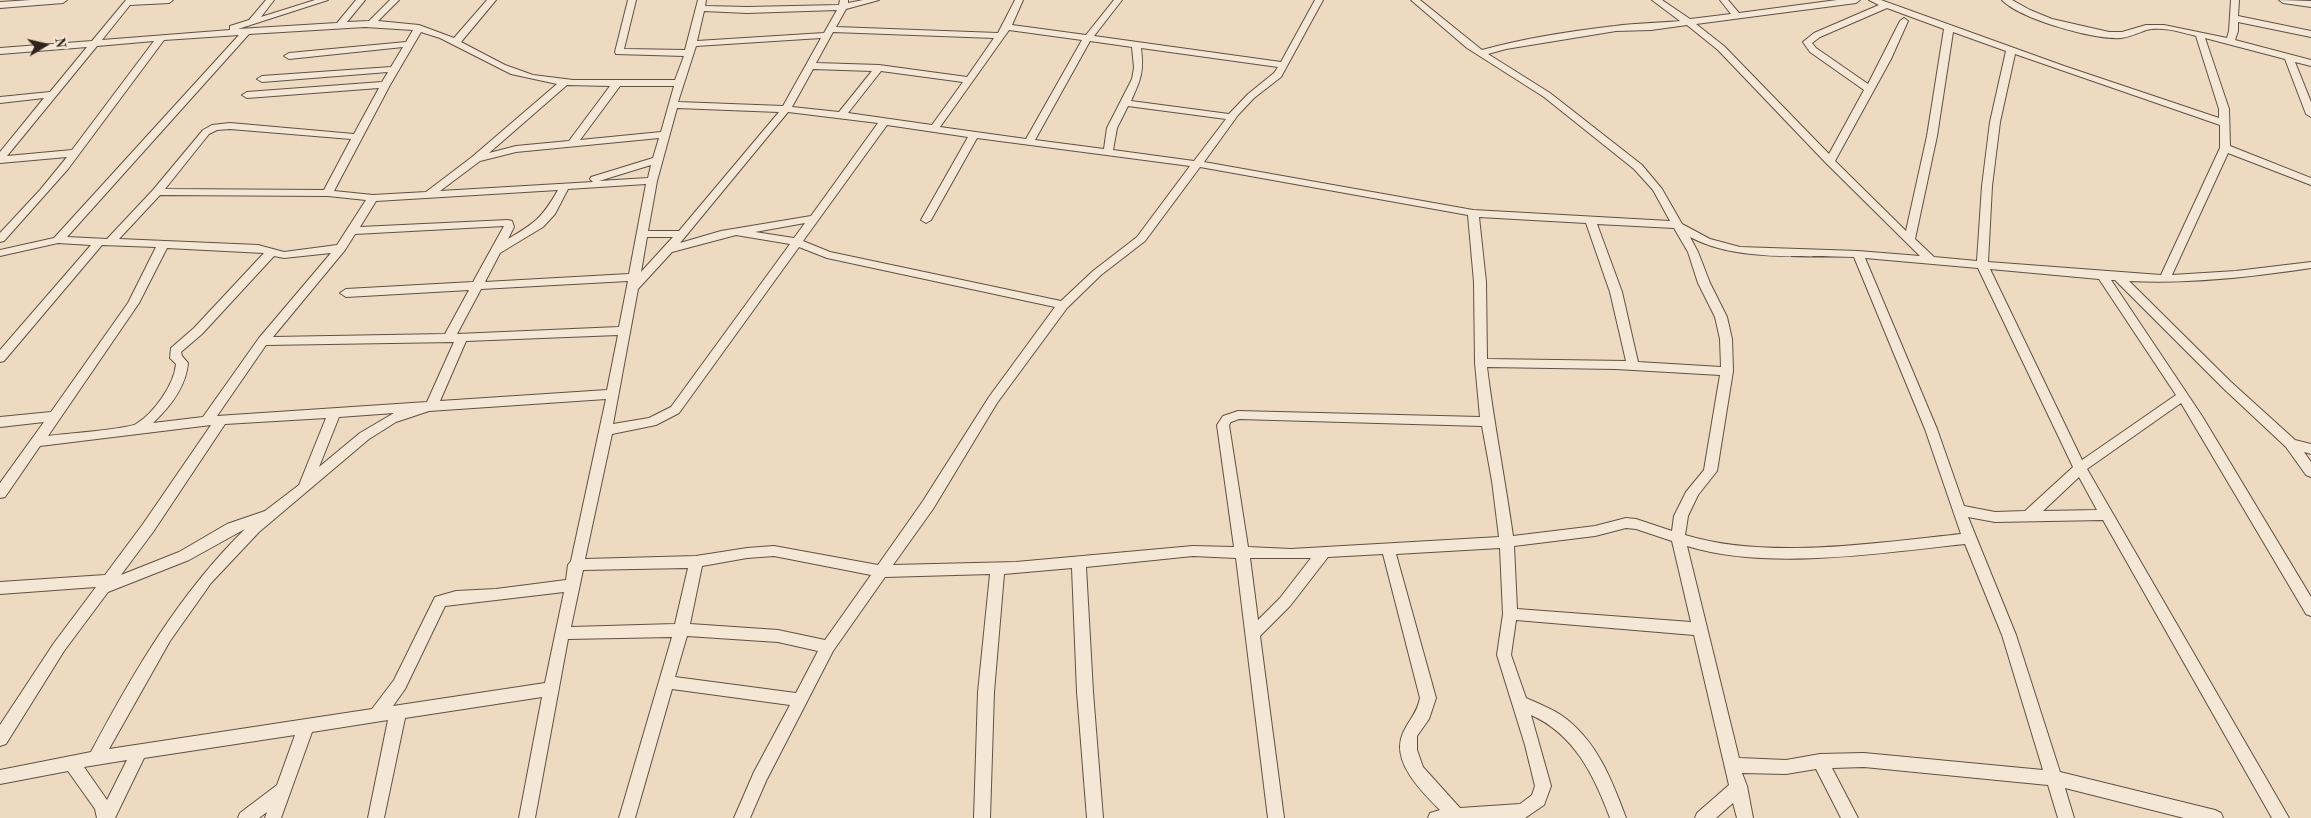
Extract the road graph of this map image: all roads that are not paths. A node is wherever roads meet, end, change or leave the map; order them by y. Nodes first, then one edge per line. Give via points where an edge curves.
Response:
1 (63, 0) edge
2 (169, 0) edge
3 (270, 0) edge
4 (324, 0) edge
5 (395, 0) edge
6 (492, 0) edge
7 (632, 0) edge
8 (875, 0) edge
9 (1019, 0) edge
10 (1118, 0) edge
11 (1319, 0) edge
12 (1415, 0) edge
13 (1656, 0) edge
14 (1724, 0) edge
15 (1854, 0) edge
16 (1873, 0) edge
17 (2006, 0) edge
18 (2235, 0) edge
19 (2283, 0) edge
20 (357, 1) edge
21 (1835, 1) edge
22 (128, 2) edge
23 (843, 3) edge
24 (702, 4) edge
25 (1792, 4) edge
26 (2311, 4) edge
27 (0, 5) edge
28 (1886, 6) junction
29 (1897, 10) junction
30 (1736, 15) junction
31 (1922, 18) junction
32 (2234, 18) junction
33 (253, 21) junction
34 (1684, 21) junction
35 (1904, 21) junction
36 (371, 24) junction
37 (340, 25) junction
38 (1007, 27) junction
39 (419, 28) junction
40 (1949, 28) junction
41 (246, 32) junction
42 (829, 32) junction
43 (216, 34) junction
44 (2311, 34) edge
45 (2200, 35) junction
46 (1001, 36) junction
47 (161, 38) junction
48 (1088, 39) junction
49 (2230, 41) junction
50 (456, 42) junction
51 (94, 43) junction
52 (410, 44) junction
53 (1136, 45) junction
54 (690, 49) junction
55 (2011, 50) junction
56 (0, 51) edge
57 (1480, 52) junction
58 (289, 56) dead end
59 (2289, 57) junction
60 (2311, 63) edge
61 (1283, 65) junction
62 (811, 66) junction
63 (879, 68) junction
64 (395, 69) junction
65 (262, 79) dead end
66 (970, 80) junction
67 (564, 82) junction
68 (618, 82) junction
69 (679, 82) junction
70 (385, 85) junction
71 (1869, 89) junction
72 (54, 94) junction
73 (246, 95) dead end
74 (0, 100) edge
75 (1125, 103) junction
76 (673, 105) junction
77 (786, 109) junction
78 (2311, 114) edge
79 (842, 115) junction
80 (1232, 117) junction
81 (884, 122) junction
82 (2224, 123) junction
83 (934, 129) junction
84 (664, 135) junction
85 (974, 135) junction
86 (358, 137) junction
87 (1029, 143) junction
88 (492, 144) junction
89 (572, 144) junction
90 (2225, 148) junction
91 (516, 149) junction
92 (73, 153) junction
93 (1108, 154) junction
94 (0, 159) edge
95 (476, 159) junction
96 (657, 160) junction
97 (1830, 161) junction
98 (1197, 164) junction
99 (652, 182) junction
100 (2311, 182) edge
101 (579, 185) junction
102 (565, 186) junction
103 (157, 192) junction
104 (328, 193) junction
105 (428, 196) junction
106 (373, 198) junction
107 (1473, 212) junction
108 (815, 218) junction
109 (926, 220) dead end
110 (1591, 221) junction
111 (1676, 225) junction
112 (352, 231) junction
113 (684, 232) junction
114 (738, 232) junction
115 (3, 234) edge
116 (642, 234) junction
117 (721, 234) junction
118 (58, 240) junction
119 (1910, 240) junction
120 (104, 242) junction
121 (797, 242) junction
122 (163, 244) junction
123 (341, 248) junction
124 (670, 249) junction
125 (271, 252) junction
126 (495, 252) junction
127 (1858, 254) junction
128 (3, 255) edge
129 (1930, 260) junction
130 (1982, 265) junction
131 (2311, 265) edge
132 (2103, 276) junction
133 (2118, 277) junction
134 (2164, 279) junction
135 (634, 282) junction
136 (476, 286) junction
137 (346, 293) dead end
138 (1063, 305) junction
139 (623, 331) junction
140 (17, 336) junction
141 (456, 337) junction
142 (0, 339) edge
143 (263, 340) junction
144 (0, 358) edge
145 (1481, 363) junction
146 (1633, 366) junction
147 (1727, 371) junction
148 (612, 394) junction
149 (2183, 396) junction
150 (432, 405) junction
151 (334, 413) junction
152 (55, 416) junction
153 (214, 421) junction
154 (0, 422) edge
155 (1487, 422) junction
156 (138, 429) junction
157 (606, 430) junction
158 (37, 442) junction
159 (2291, 444) junction
160 (2311, 449) edge
161 (2080, 468) junction
162 (2311, 472) edge
163 (304, 487) junction
164 (0, 493) edge
165 (1960, 510) junction
166 (274, 511) junction
167 (2108, 515) junction
168 (1995, 517) junction
169 (2028, 517) junction
170 (1968, 533) junction
171 (1678, 538) junction
172 (1507, 542) junction
173 (1388, 548) junction
174 (1325, 552) junction
175 (1242, 553) junction
176 (696, 562) junction
177 (1079, 562) junction
178 (575, 565) junction
179 (998, 568) junction
180 (882, 571) junction
181 (107, 584) junction
182 (571, 586) junction
183 (1, 589) edge
184 (2311, 610) edge
185 (1510, 614) junction
186 (1701, 629) junction
187 (681, 630) junction
188 (562, 633) junction
189 (1252, 635) junction
190 (828, 647) junction
191 (666, 682) junction
192 (550, 690) junction
193 (800, 700) junction
194 (1518, 702) junction
195 (398, 712) junction
196 (377, 715) junction
197 (306, 726) junction
198 (0, 739) edge
199 (139, 752) junction
200 (96, 758) junction
201 (1820, 761) junction
202 (72, 763) junction
203 (1734, 765) junction
204 (0, 777) edge
205 (2053, 778) junction
206 (1739, 786) junction
207 (284, 789) junction
208 (1458, 817) edge
209 (106, 818) edge
210 (246, 818) edge
211 (273, 818) edge
212 (376, 818) edge
213 (527, 818) edge
214 (627, 818) edge
215 (742, 818) edge
216 (982, 818) edge
217 (1095, 818) edge
218 (1276, 818) edge
219 (1436, 818) edge
220 (1618, 818) edge
221 (1703, 818) edge
222 (1745, 818) edge
223 (1850, 818) edge
224 (2066, 818) edge
225 (2215, 818) edge
226 (2281, 818) edge

1 - 27 street
2 - 22 street
3 - 33 street
4 - 33 street
5 - 36 street
6 - 50 street
7 - 54 street via 619,52
8 - 23 street
9 - 38 street
10 - 48 street
11 - 61 street
12 - 57 street
13 - 34 street
14 - 30 street
15 - 21 street
16 - 28 street
17 - 45 street via 2050,21 2100,33 2120,36 2154,27
18 - 32 street via 2232,8
19 - 26 street
20 - 37 street
21 - 25 street
22 - 51 street
23 - 24 street via 746,10
23 - 42 street
24 - 54 street
25 - 30 street
28 - 29 street
28 - 71 street via 1807,42 1813,50
29 - 31 street
29 - 35 street
30 - 34 street
31 - 35 street
31 - 40 street
32 - 44 street
32 - 49 street via 2234,35
33 - 43 street
34 - 57 street via 1651,27 1616,28
34 - 97 street via 1721,48
35 - 71 street
36 - 37 street
36 - 39 street
37 - 41 street
38 - 46 street
38 - 48 street
39 - 50 street
39 - 52 street
40 - 55 street
40 - 119 street via 1932,136
41 - 43 street
41 - 118 street
42 - 46 street
42 - 54 street
42 - 62 street
43 - 47 street
45 - 49 street
45 - 82 street via 2224,110
46 - 66 street
47 - 51 street
47 - 92 street
48 - 53 street
48 - 87 street
49 - 59 street
50 - 67 street via 513,72
51 - 56 street
51 - 72 street
52 - 58 street
52 - 64 street
53 - 61 street
53 - 75 street via 1138,74
54 - 69 street
55 - 82 street
55 - 130 street via 1995,122
57 - 111 street via 1548,95 1638,167 1657,189
59 - 60 street
59 - 78 street
61 - 80 street via 1278,75 1251,96
62 - 63 street
62 - 77 street
63 - 66 street
63 - 79 street
64 - 65 street
64 - 70 street
66 - 83 street
67 - 68 street
67 - 88 street
68 - 69 street
68 - 89 street
69 - 76 street
70 - 73 street
70 - 86 street
71 - 97 street
72 - 74 street
72 - 94 street
75 - 80 street
75 - 93 street via 1112,128
76 - 77 street
76 - 84 street
77 - 79 street
77 - 113 street
79 - 81 street
80 - 98 street
81 - 83 street
81 - 108 street
82 - 90 street
83 - 85 street
84 - 89 street
84 - 96 street
85 - 87 street
85 - 109 street
86 - 103 street via 215,127 206,132
86 - 104 street
87 - 93 street
88 - 91 street
88 - 95 street
89 - 91 street
90 - 100 street
90 - 134 street
91 - 95 street
92 - 94 street
92 - 115 street
93 - 98 street
95 - 105 street
96 - 99 street
96 - 101 street
97 - 119 street
98 - 107 street
98 - 138 street via 1140,239
99 - 101 street
99 - 116 street
101 - 102 street
102 - 105 street
102 - 126 street via 550,214 539,225
103 - 104 street
103 - 120 street
104 - 106 street
105 - 106 street
106 - 112 street
107 - 110 street
107 - 145 street via 1479,274
108 - 114 street
108 - 121 street
110 - 111 street
110 - 146 street via 1616,292
111 - 127 street via 1706,241 1740,250
111 - 147 street via 1693,252 1721,317 1726,339
112 - 123 street
112 - 126 street via 508,223 509,227
113 - 116 street
113 - 117 street
113 - 124 street
114 - 117 street
114 - 121 street
116 - 135 street
117 - 124 street
118 - 120 street
118 - 128 street
119 - 129 street
120 - 122 street
120 - 140 street
121 - 138 street via 852,261
121 - 157 street via 675,410 653,422
122 - 125 street via 258,248
122 - 152 street via 133,303
123 - 125 street via 284,255
123 - 143 street
124 - 135 street
125 - 156 street via 198,331 175,351 183,371 160,410
126 - 136 street
127 - 129 street
127 - 165 street via 1931,430
129 - 130 street
130 - 132 street
130 - 161 street
131 - 134 street via 2236,275
132 - 133 street
132 - 149 street
133 - 134 street
133 - 159 street
135 - 136 street
135 - 139 street
136 - 137 street
136 - 141 street
138 - 180 street via 993,400 928,505
139 - 141 street
139 - 148 street
140 - 142 street
140 - 144 street
141 - 143 street
141 - 150 street
143 - 153 street
145 - 146 street
145 - 155 street
146 - 147 street
147 - 171 street via 1710,471 1693,492 1681,516
148 - 150 street
148 - 157 street
149 - 161 street
149 - 184 street
150 - 151 street
150 - 163 street via 388,420 371,430
151 - 153 street
151 - 163 street
152 - 154 street
152 - 158 street
153 - 156 street
153 - 181 street
155 - 172 street
155 - 175 street via 1238,415 1226,419 1223,425
156 - 158 street
157 - 178 street
158 - 164 street
159 - 160 street
159 - 162 street
161 - 167 street
161 - 169 street
163 - 166 street
165 - 168 street
165 - 170 street
166 - 181 street via 232,528 184,556
166 - 200 street via 235,548 199,590 136,682
167 - 169 street
167 - 226 street
168 - 169 street
168 - 170 street
170 - 171 street via 1886,548 1791,553 1711,548
170 - 205 street via 2009,635
171 - 172 street via 1626,523 1594,531
171 - 186 street
172 - 173 street
172 - 185 street
173 - 174 street
173 - 208 street via 1428,698 1424,714 1410,736 1411,758 1435,796
174 - 175 street
174 - 189 street via 1285,602
175 - 177 street via 1193,551
175 - 189 street
176 - 178 street
176 - 180 street via 774,552
176 - 187 street
177 - 179 street
177 - 217 street
178 - 182 street
179 - 180 street
179 - 216 street via 986,692
180 - 190 street
181 - 183 street
181 - 198 street via 59,647
182 - 188 street
182 - 196 street via 440,601 400,684
185 - 186 street
185 - 194 street via 1504,655
186 - 203 street
187 - 188 street
187 - 190 street via 778,636
187 - 191 street
188 - 192 street
189 - 218 street
190 - 193 street
191 - 193 street
191 - 214 street
192 - 195 street
192 - 213 street
193 - 215 street
194 - 208 street via 1543,786 1538,800 1523,811
194 - 220 street via 1556,720 1581,744 1603,778
195 - 196 street
195 - 212 street
196 - 197 street
197 - 199 street
197 - 207 street
199 - 200 street
199 - 209 street
200 - 202 street
201 - 203 street via 1786,767
201 - 205 street via 1864,760
201 - 223 street
202 - 204 street
202 - 209 street via 102,806
203 - 206 street
205 - 224 street
205 - 225 street
206 - 221 street
206 - 222 street
207 - 210 street
207 - 211 street
208 - 219 street

